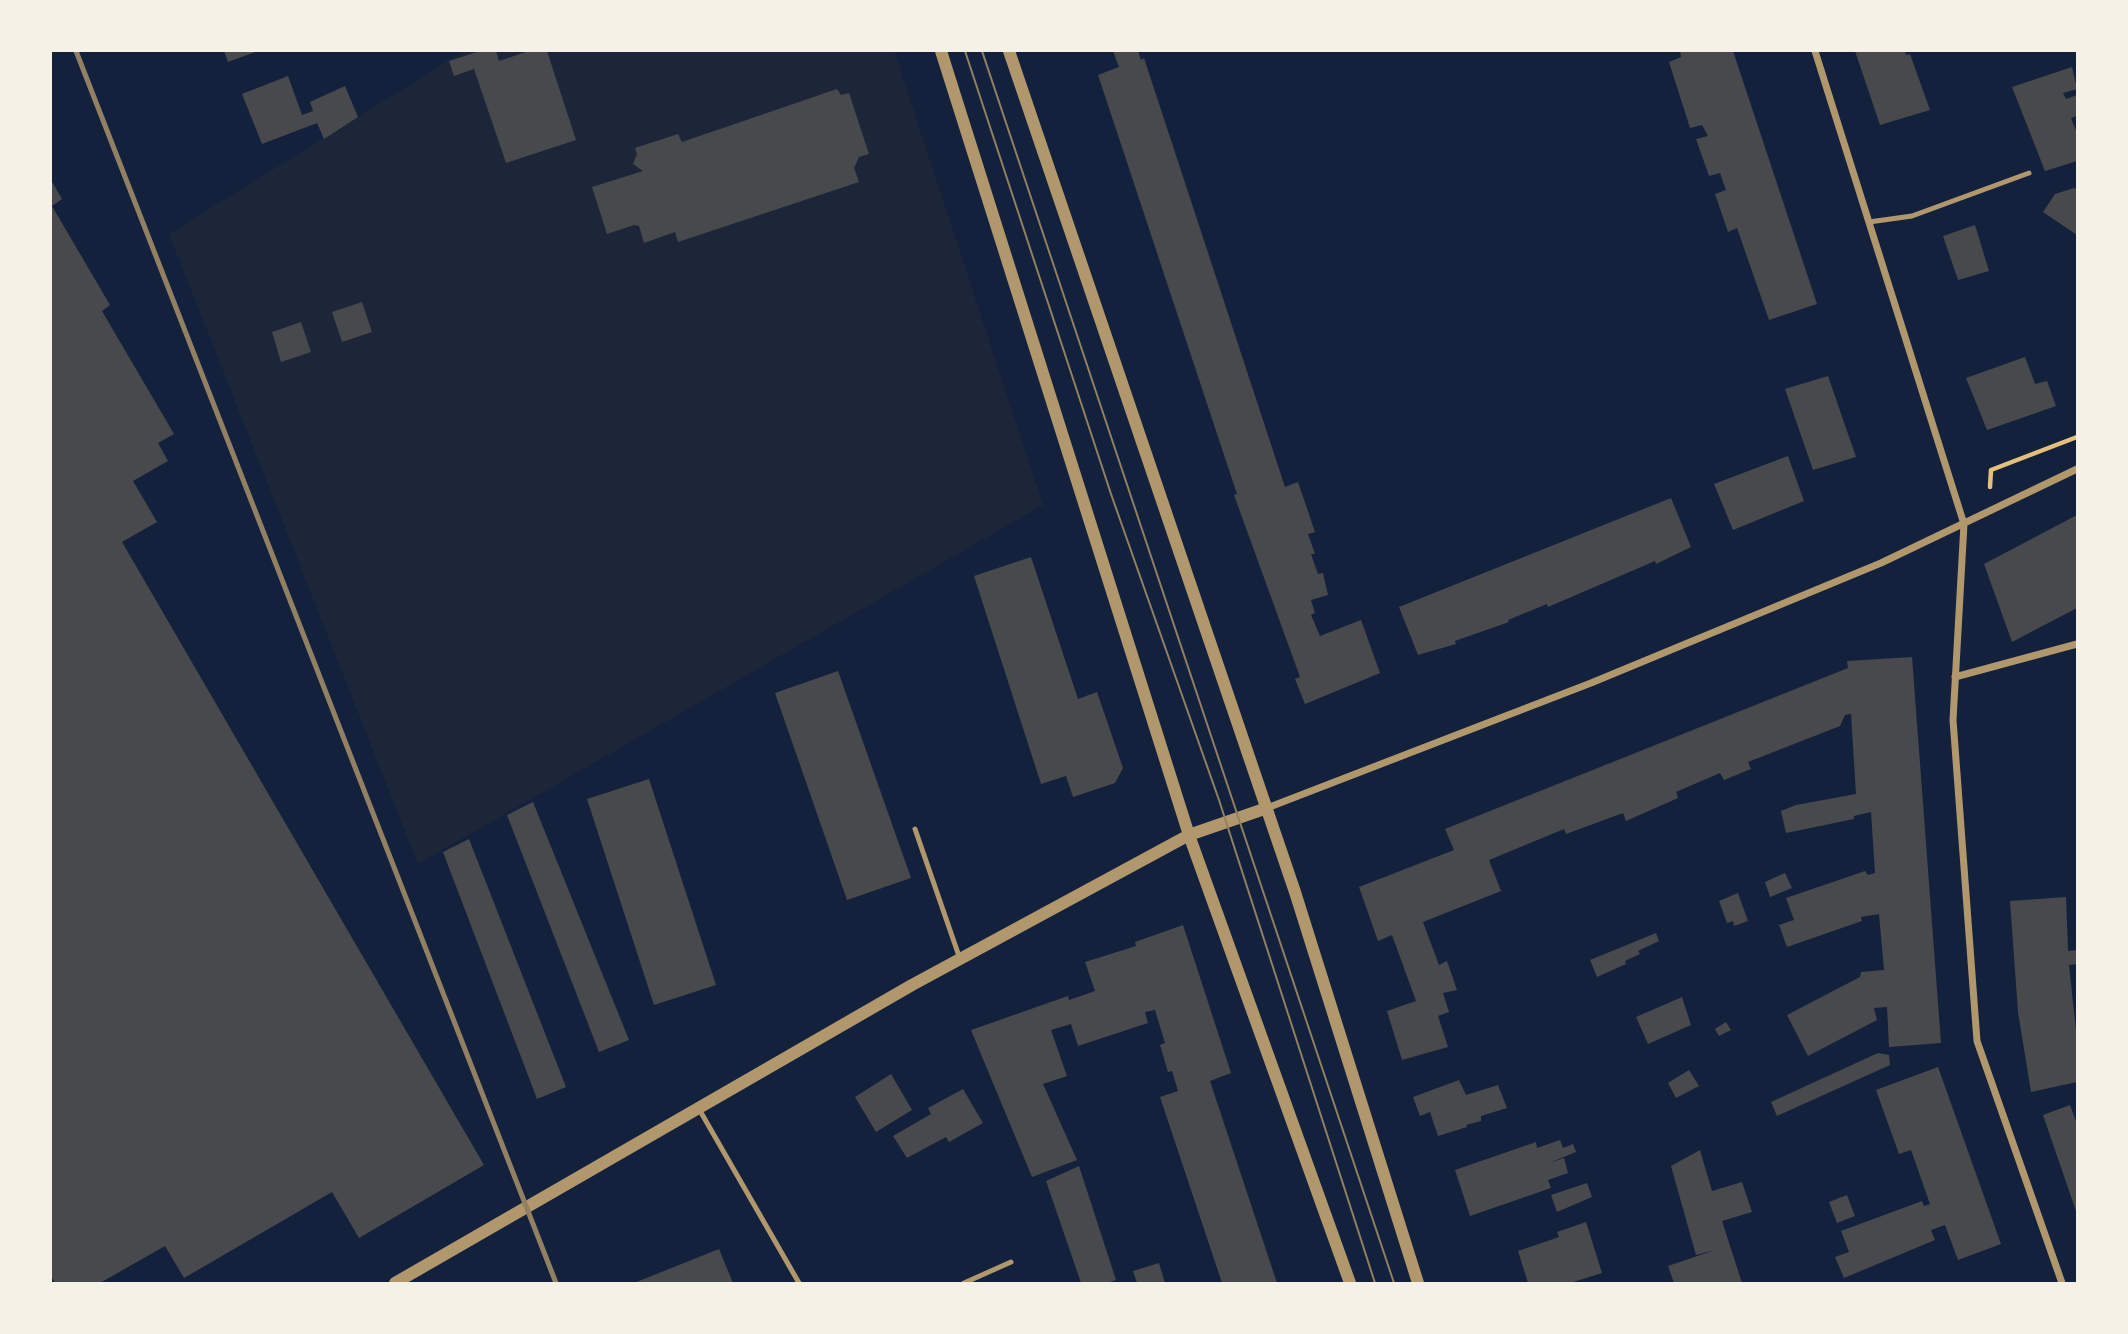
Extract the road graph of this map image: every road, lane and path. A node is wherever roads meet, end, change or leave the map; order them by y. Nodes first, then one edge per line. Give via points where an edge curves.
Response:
1 (942, 51) edge
2 (1009, 51) edge
3 (1815, 51) edge
4 (2029, 173) dead end
5 (1870, 222) junction
6 (2077, 437) edge
7 (2077, 469) edge
8 (1989, 512) junction
9 (1965, 524) junction
10 (2077, 644) edge
11 (1955, 677) junction
12 (1267, 808) junction
13 (915, 829) dead end
14 (1189, 835) junction
15 (960, 959) junction
16 (699, 1109) junction
17 (1011, 1262) dead end
18 (395, 1283) edge
19 (799, 1283) edge
20 (964, 1283) edge
21 (1350, 1283) edge
22 (1418, 1283) edge
23 (2062, 1283) edge

1 - 14 street
2 - 12 street
3 - 5 street
4 - 5 lane via 1912,216
5 - 9 street
6 - 8 path via 1991,470
7 - 8 street
8 - 9 street
9 - 11 street
9 - 12 street via 1591,683
10 - 11 street
11 - 23 street via 1952,720 1977,1041
12 - 14 street
12 - 22 street
13 - 15 lane
14 - 15 street
14 - 21 street
15 - 16 street
16 - 18 street
16 - 19 lane
17 - 20 lane

